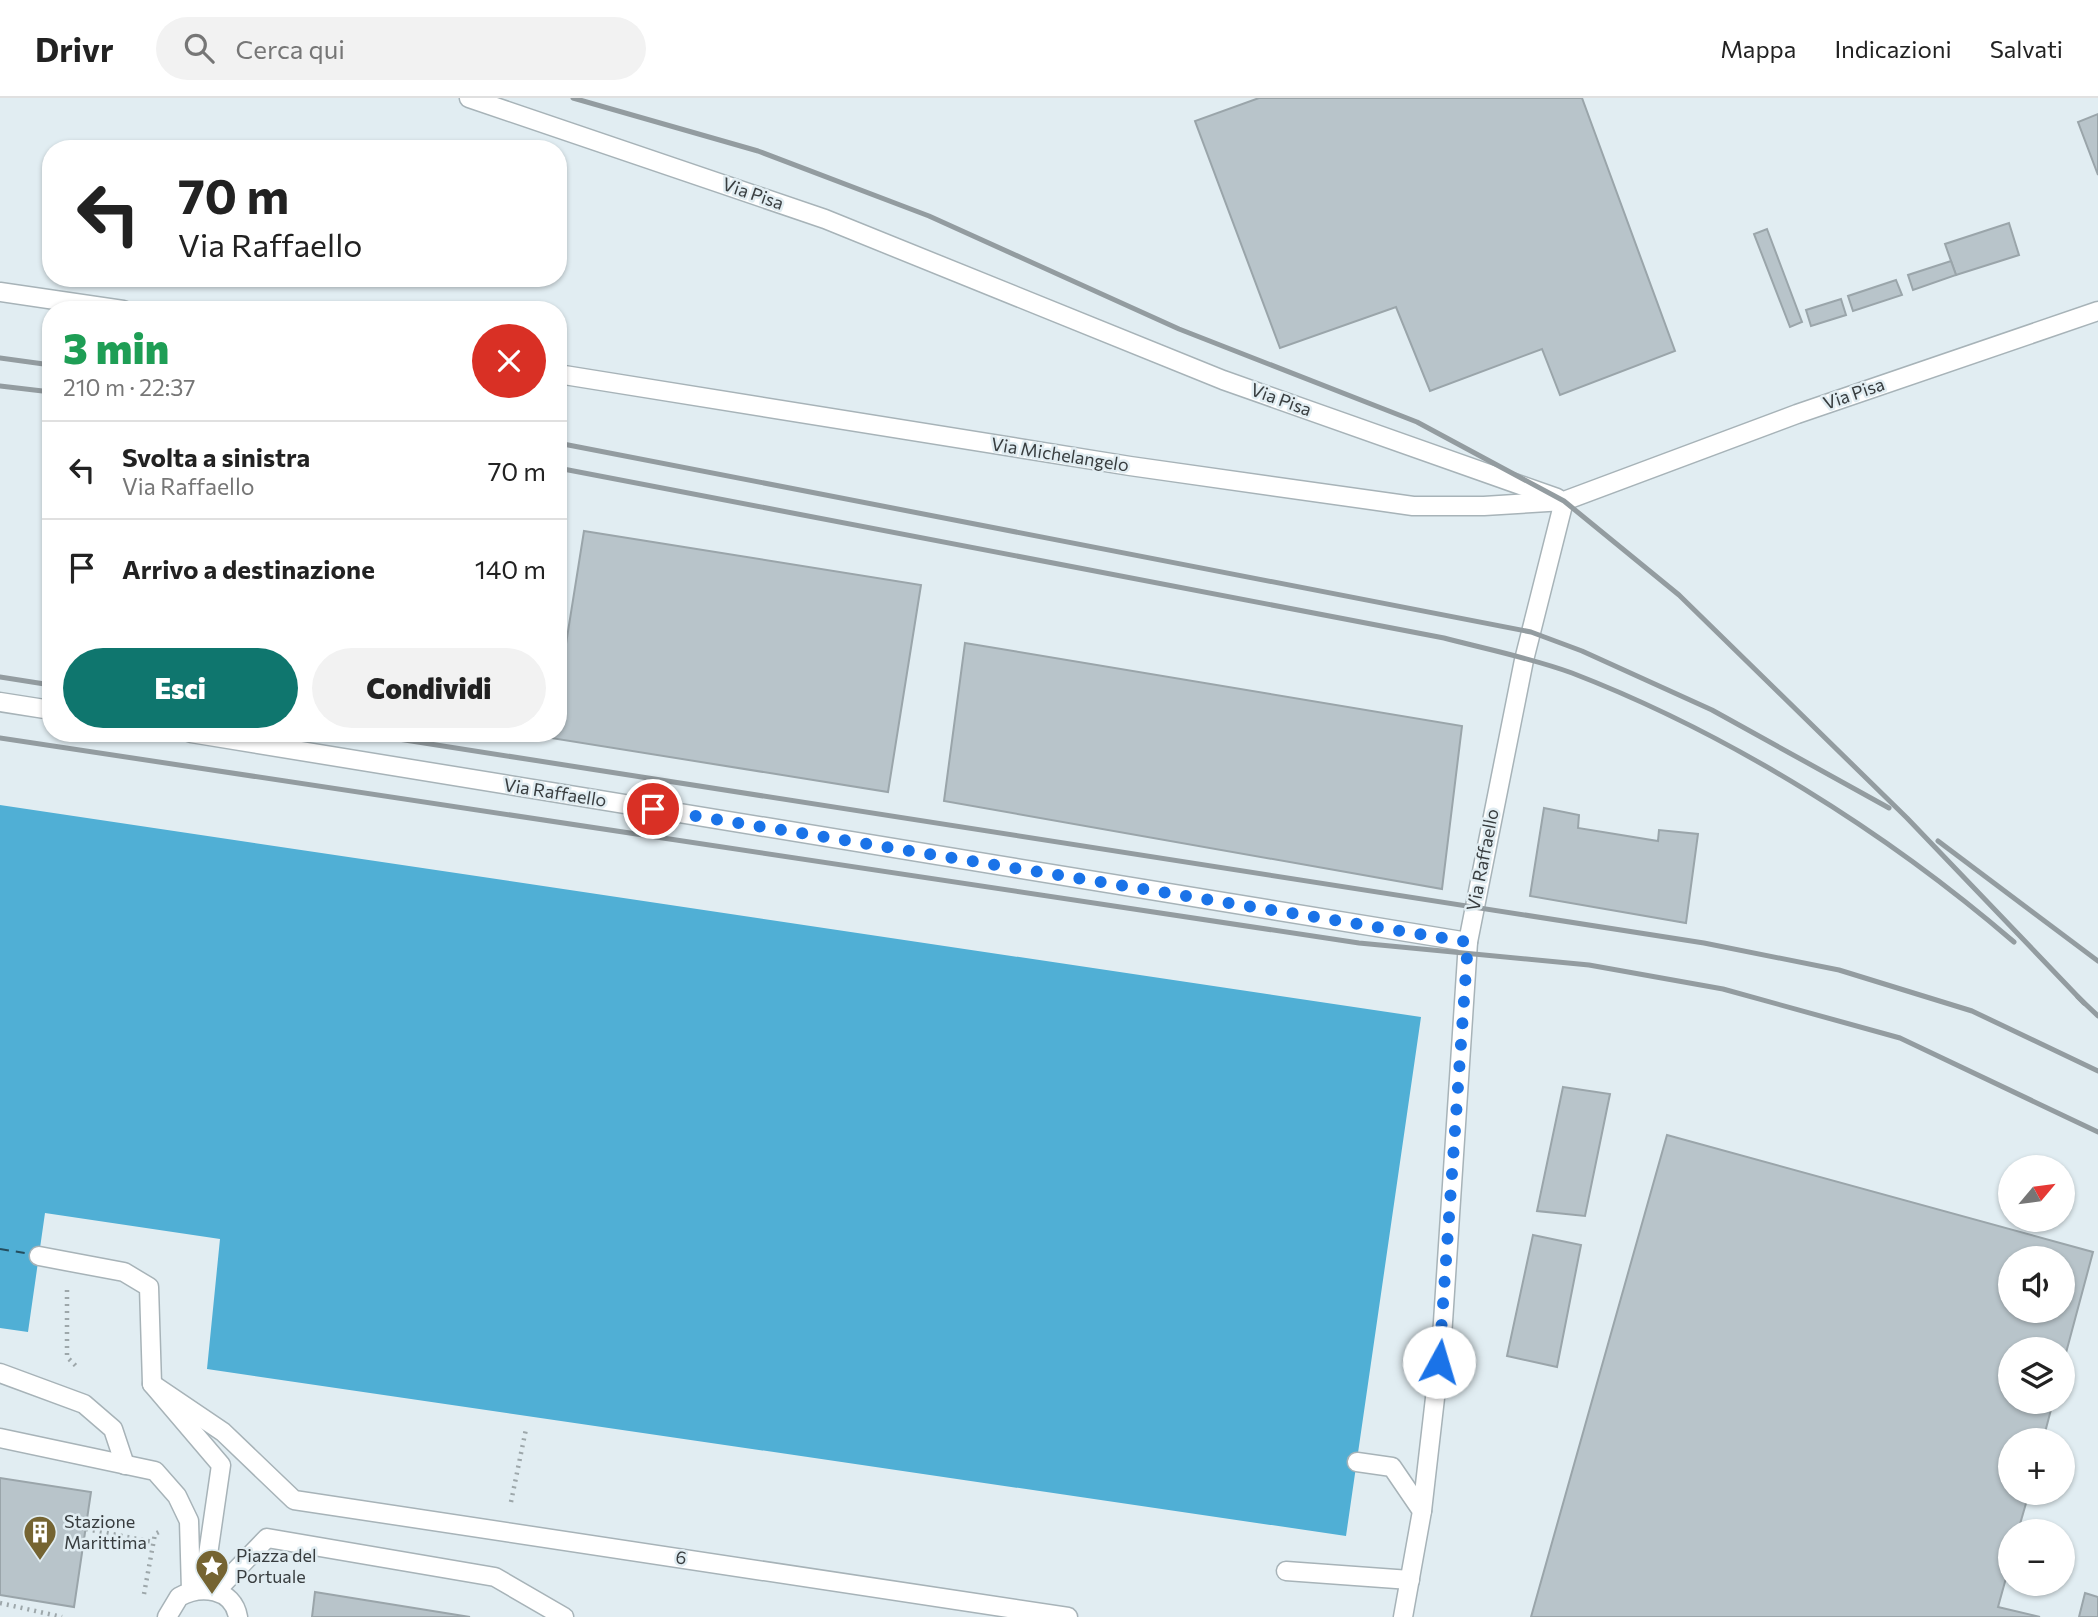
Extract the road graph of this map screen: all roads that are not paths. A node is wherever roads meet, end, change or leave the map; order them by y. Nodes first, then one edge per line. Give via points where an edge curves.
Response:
1 (469, 98) edge
2 (0, 281) edge
3 (0, 292) edge
4 (28, 296) junction
5 (62, 301) edge
6 (2098, 311) edge
7 (567, 375) edge
8 (1564, 501) junction
9 (0, 702) edge
10 (42, 709) edge
11 (246, 742) edge
12 (1468, 942) junction
13 (39, 1256) dead end
14 (0, 1373) edge
15 (152, 1384) junction
16 (0, 1438) edge
17 (1357, 1462) dead end
18 (125, 1465) junction
19 (1422, 1511) junction
20 (1286, 1571) dead end
21 (1410, 1580) junction
22 (203, 1590) junction
23 (167, 1617) edge
24 (239, 1617) edge
25 (564, 1617) edge
26 (1068, 1617) edge
27 (1403, 1617) edge

1 - 8 lane, Via Pisa via 825,219 1223,380
2 - 4 lane
3 - 4 lane
4 - 5 lane
6 - 8 lane, Via Pisa via 1797,414
7 - 8 lane, Via Michelangelo via 1130,466 1413,506
8 - 12 lane, Via Raffaello via 1524,660
9 - 10 lane
11 - 12 lane, Via Raffaello
12 - 19 lane via 1442,1337
13 - 15 lane via 124,1272 149,1287
14 - 18 lane via 85,1404 113,1429
15 - 22 lane via 220,1465
15 - 26 lane, 6 via 223,1432 294,1500
16 - 18 lane
17 - 19 lane via 1392,1467
18 - 22 lane via 155,1471 177,1496 189,1521
19 - 21 lane
20 - 21 lane
21 - 27 lane
22 - 23 lane via 179,1597
22 - 24 lane via 229,1599
22 - 25 lane via 267,1538 495,1577

